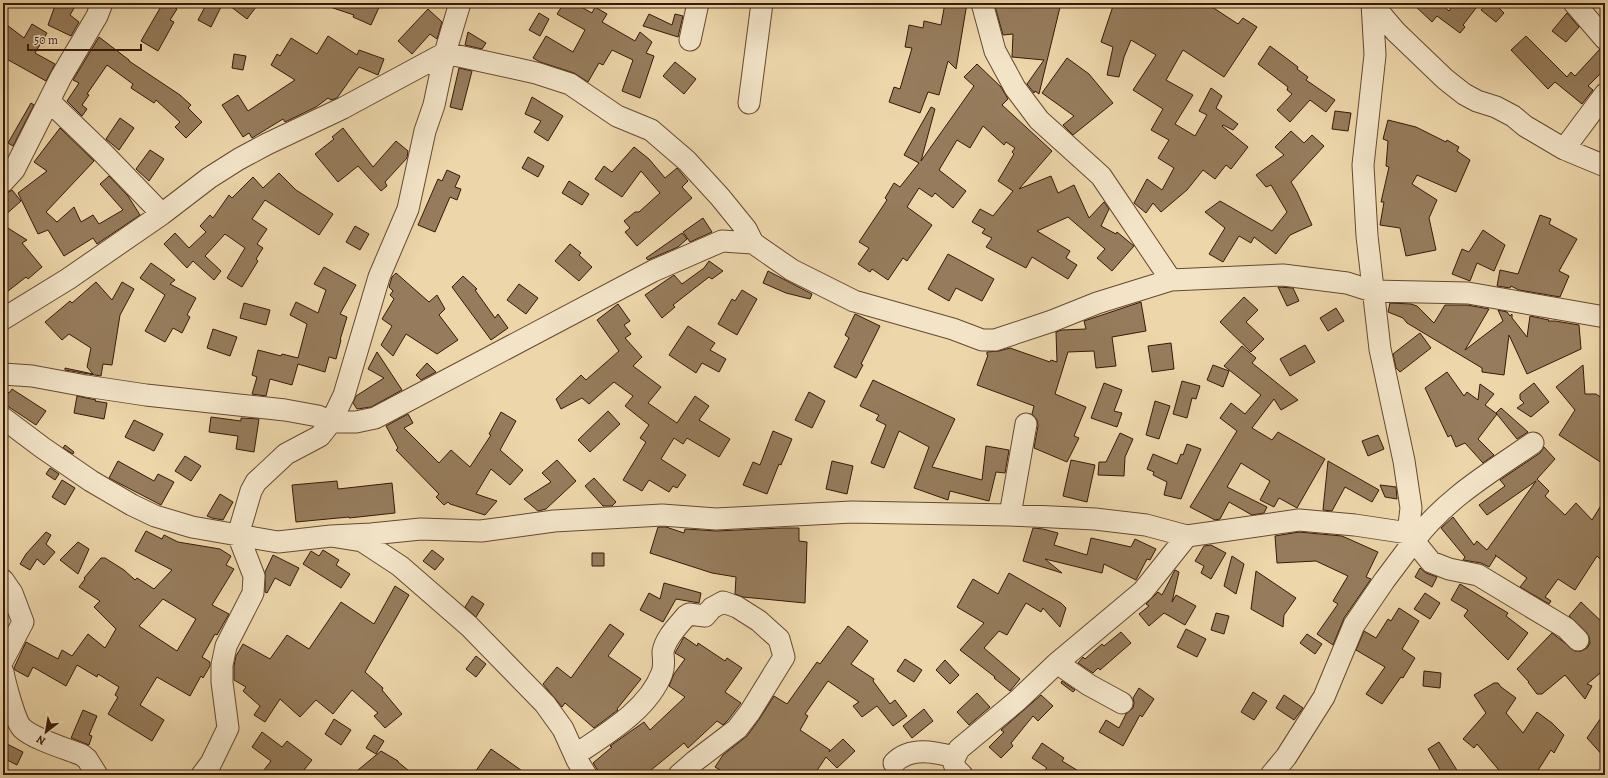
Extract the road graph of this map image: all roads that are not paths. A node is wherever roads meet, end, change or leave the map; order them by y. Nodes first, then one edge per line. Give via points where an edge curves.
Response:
1 (102, 3) edge
2 (460, 3) edge
3 (698, 3) edge
4 (762, 3) edge
5 (982, 3) edge
6 (1574, 3) edge
7 (1372, 4) edge
8 (1605, 39) edge
9 (690, 40) dead end
10 (445, 53) junction
11 (1605, 94) edge
12 (49, 101) junction
13 (749, 103) dead end
14 (1564, 149) junction
15 (1605, 166) edge
16 (3, 182) edge
17 (162, 214) junction
18 (753, 243) junction
19 (1171, 280) junction
20 (1372, 290) junction
21 (1605, 317) edge
22 (3, 319) edge
23 (3, 374) edge
24 (3, 418) edge
25 (331, 422) junction
26 (1026, 424) dead end
27 (1533, 443) dead end
28 (1010, 515) junction
29 (238, 535) junction
30 (332, 536) junction
31 (1187, 536) junction
32 (1411, 537) junction
33 (3, 580) edge
34 (1578, 640) dead end
35 (3, 660) edge
36 (1057, 662) junction
37 (3, 672) edge
38 (1122, 703) dead end
39 (575, 756) junction
40 (894, 763) dead end
41 (958, 766) edge
42 (97, 775) edge
43 (202, 775) edge
44 (586, 775) edge
45 (679, 775) edge
46 (1271, 775) edge

1 - 12 street
2 - 10 street
3 - 9 street
4 - 13 street
5 - 19 street via 995,51 1015,88 1039,120 1101,176
6 - 8 street
7 - 14 street via 1396,32 1464,94 1513,116 1524,126
7 - 20 street via 1375,55 1363,165 1366,236
10 - 17 street via 343,108 239,159
10 - 18 street via 536,73 570,84 617,116 651,130 687,161 720,197 746,229
10 - 25 street via 408,209 379,277 344,395
11 - 14 street
12 - 16 street via 14,170
12 - 17 street
14 - 15 street
17 - 22 street via 68,279
18 - 19 street via 792,270 854,301 953,328 982,340 995,340 1097,303
18 - 25 street via 722,241 608,293 375,418 356,422
19 - 20 street via 1283,275 1347,283
20 - 21 street via 1468,293
20 - 32 street via 1380,348 1404,461 1411,508
23 - 25 street via 32,376 146,395 285,410 318,416
24 - 29 street via 91,481 132,505 155,516 192,527
25 - 29 street via 320,436 286,454 256,482
26 - 28 street
27 - 32 street via 1471,485
28 - 30 street via 852,512 716,519 662,515 554,521 480,531 421,529
28 - 31 street via 1146,525
29 - 30 street via 278,542
29 - 43 street via 254,576 254,593 226,646 222,682 228,728 211,763
30 - 39 street via 362,541 381,553 400,566 469,626 545,704 563,729
31 - 32 street via 1299,520 1355,525
31 - 36 street via 1143,591
32 - 34 street via 1431,562 1478,575 1566,628
32 - 46 street via 1354,625 1324,697
33 - 35 street via 12,593 23,622
36 - 38 street via 1089,685
36 - 41 street via 1018,700 959,749
37 - 42 street via 21,726 28,733 82,755
39 - 44 street
39 - 45 street via 616,728 654,690 662,672 663,651 668,639 686,616 705,616 712,608 723,602 738,607 779,639 784,657 737,729
40 - 41 street via 900,756 922,751 936,752

